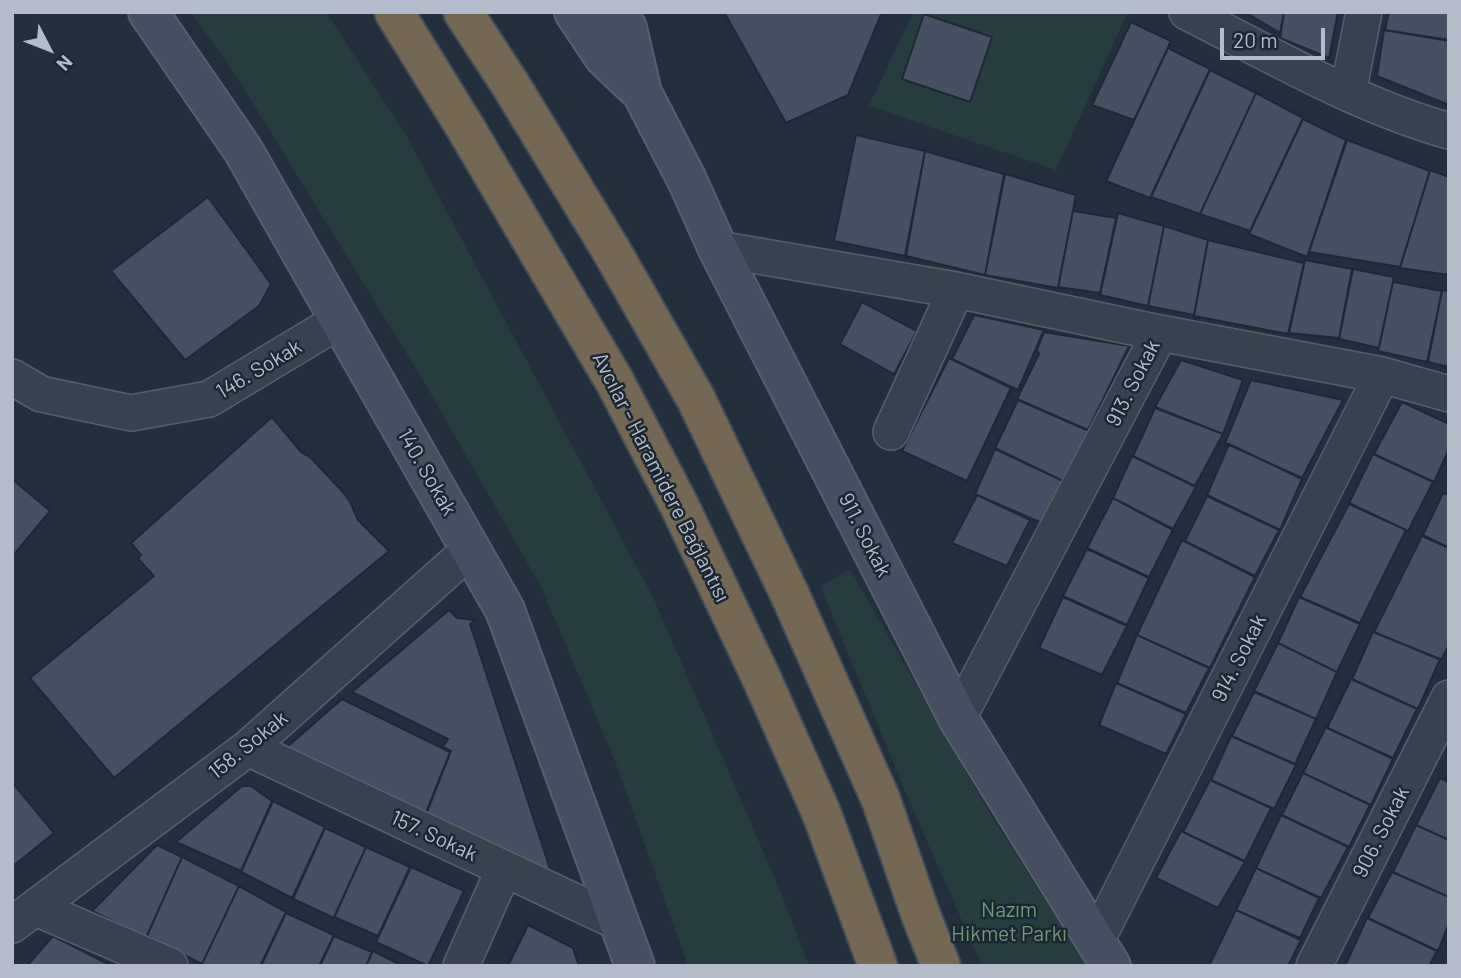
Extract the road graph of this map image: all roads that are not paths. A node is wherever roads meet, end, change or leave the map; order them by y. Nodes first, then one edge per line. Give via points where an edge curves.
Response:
1 (148, 12) edge
2 (394, 12) edge
3 (463, 12) edge
4 (574, 12) edge
5 (617, 12) edge
6 (1186, 12) edge
7 (1364, 12) edge
8 (642, 93) junction
9 (1348, 93) junction
10 (1449, 131) edge
11 (718, 249) junction
12 (956, 290) junction
13 (340, 320) junction
14 (1160, 333) junction
15 (1382, 375) junction
16 (12, 377) edge
17 (1449, 394) edge
18 (891, 432) dead end
19 (471, 549) junction
20 (1449, 698) edge
21 (958, 718) junction
22 (248, 748) junction
23 (504, 869) junction
24 (24, 917) edge
25 (626, 951) edge
26 (1104, 953) edge
27 (170, 966) edge
28 (461, 966) edge
29 (878, 966) edge
30 (941, 966) edge
31 (1314, 966) edge

1 - 13 street, 140. Sokak via 243,150
2 - 29 highway, Avcılar - Haramidere Bağlantısı via 466,127 653,454 821,812
3 - 30 highway via 611,250 696,399 881,800
4 - 8 street, 911. Sokak via 604,57
5 - 8 street, 911. Sokak via 627,28
6 - 9 street
7 - 9 street
8 - 11 street, 911. Sokak
9 - 10 street
11 - 12 street, 913. Sokak
11 - 21 street, 911. Sokak
12 - 14 street, 913. Sokak
12 - 18 street
13 - 16 street, 146. Sokak via 209,399 131,413 41,394
13 - 19 street, 140. Sokak
14 - 15 street
14 - 21 street, 913. Sokak
15 - 17 street
15 - 26 street, 914. Sokak
19 - 22 street, 158. Sokak
19 - 25 street, 140. Sokak via 505,610
20 - 31 street, 906. Sokak
21 - 26 street, 911. Sokak
22 - 23 street, 157. Sokak
22 - 24 street, 158. Sokak
23 - 25 street, 157. Sokak
23 - 28 street
24 - 27 street

